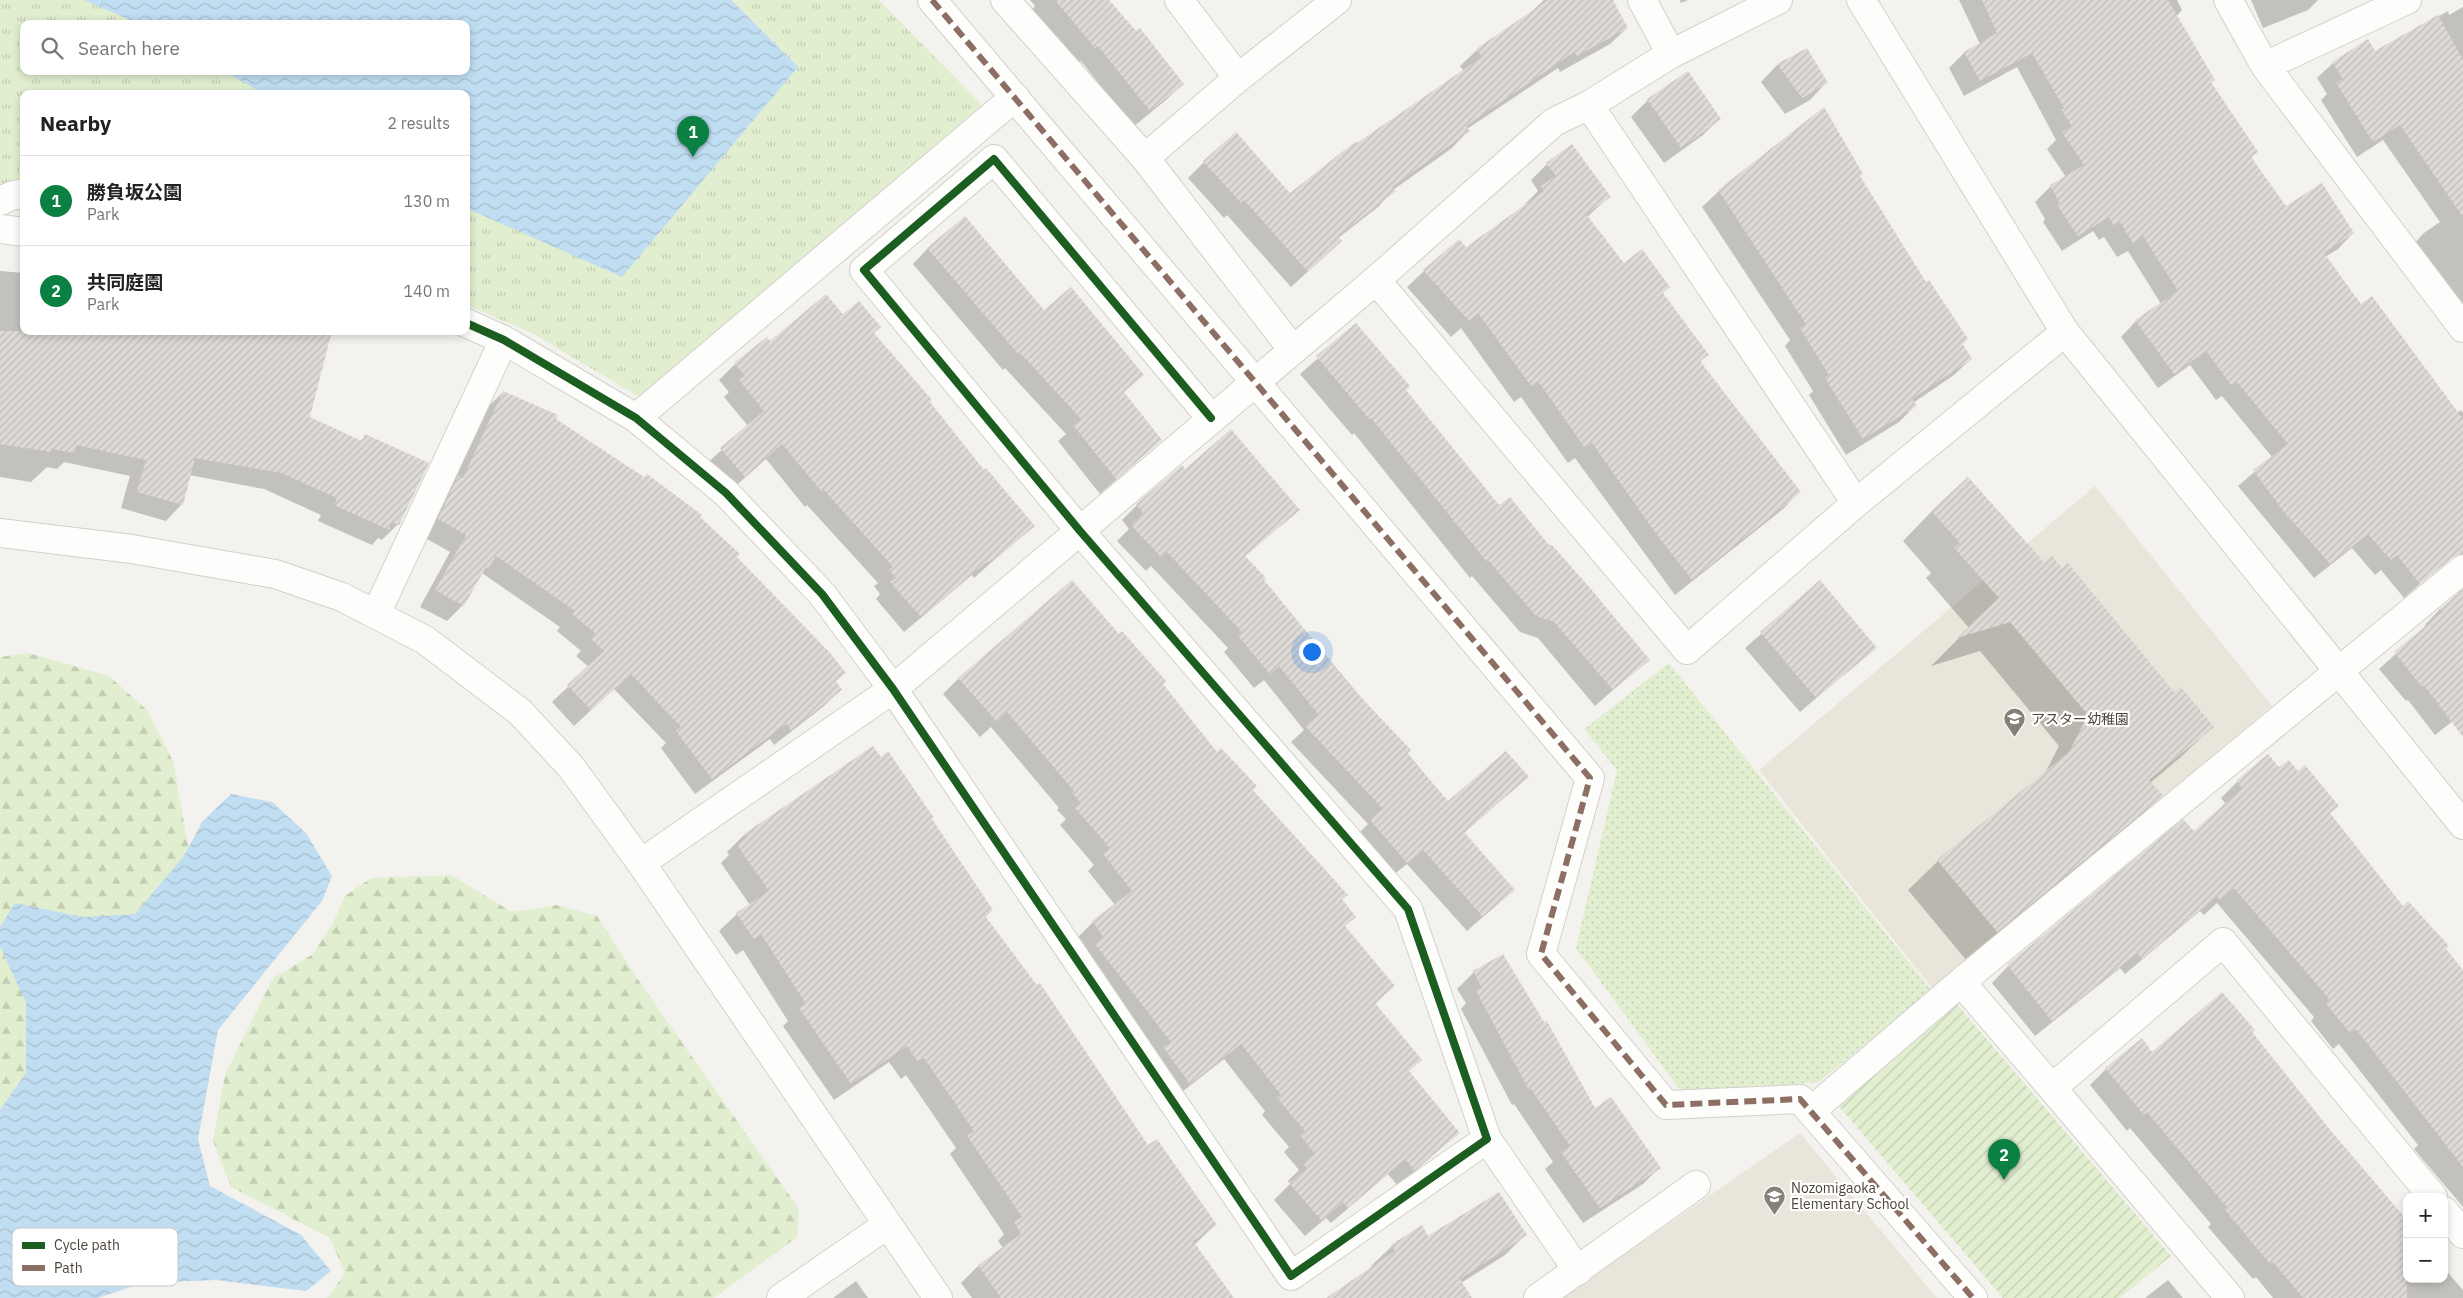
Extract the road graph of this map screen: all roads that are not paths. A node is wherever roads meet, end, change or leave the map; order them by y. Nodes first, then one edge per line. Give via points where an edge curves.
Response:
1 (932, 0) edge
2 (1004, 0) edge
3 (1179, 0) edge
4 (1337, 0) edge
5 (1642, 0) edge
6 (1778, 0) edge
7 (1861, 0) edge
8 (2228, 0) edge
9 (2407, 0) edge
10 (1671, 54) junction
11 (2265, 66) junction
12 (1238, 78) junction
13 (1015, 97) junction
14 (1589, 105) junction
15 (1145, 158) junction
16 (20, 194) edge
17 (0, 201) edge
18 (0, 229) edge
19 (20, 232) edge
20 (1376, 280) junction
21 (470, 325) edge
22 (2463, 328) edge
23 (2065, 332) junction
24 (504, 340) junction
25 (1293, 350) junction
26 (1256, 380) junction
27 (636, 418) junction
28 (1211, 418) junction
29 (1856, 503) junction
30 (1080, 531) junction
31 (0, 533) edge
32 (2463, 569) edge
33 (376, 614) junction
34 (2339, 672) junction
35 (893, 689) junction
36 (2463, 825) edge
37 (641, 863) junction
38 (1961, 982) junction
39 (2052, 1088) junction
40 (1811, 1111) junction
41 (1487, 1139) junction
42 (1696, 1185) dead end
43 (2429, 1193) edge
44 (2448, 1216) edge
45 (887, 1225) junction
46 (2463, 1234) edge
47 (1578, 1271) junction
48 (781, 1298) edge
49 (938, 1298) edge
50 (1538, 1298) edge
51 (1973, 1298) edge
52 (2230, 1298) edge

1 - 13 street
2 - 15 street
3 - 12 street
4 - 12 street
5 - 10 street
6 - 10 street
7 - 23 street
8 - 11 street
9 - 11 street
10 - 14 street
11 - 22 street
12 - 15 street
13 - 26 street
13 - 27 street
14 - 20 street via 1554,122
14 - 29 street
15 - 25 street
16 - 17 street
18 - 19 street
20 - 25 street
20 - 29 street via 1687,650
21 - 24 street
23 - 29 street
23 - 34 street
24 - 27 street
24 - 33 street
25 - 26 street
26 - 28 street
26 - 40 street via 1590,778 1541,954 1666,1104 1800,1099
27 - 35 street via 726,493 822,594
28 - 30 street
28 - 30 street via 994,159 864,270
30 - 35 street
30 - 41 street via 1408,909
31 - 33 street via 132,549 275,574 342,597
32 - 34 street
33 - 37 street via 425,640 520,712 571,767
34 - 36 street
34 - 38 street
35 - 37 street
35 - 41 street via 1290,1276
37 - 45 street
38 - 39 street
38 - 40 street
39 - 43 street via 2223,942
39 - 52 street
40 - 51 street
41 - 47 street
42 - 47 street
44 - 46 street
45 - 48 street
45 - 49 street
47 - 50 street

